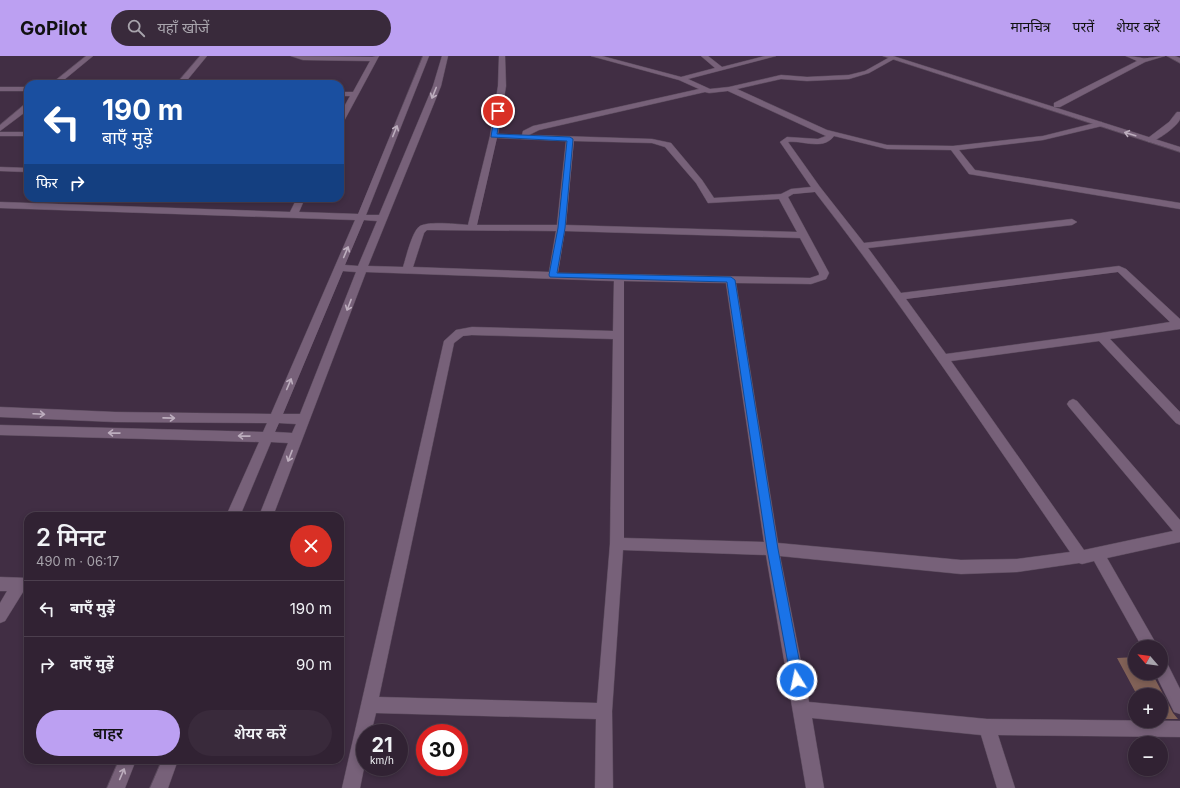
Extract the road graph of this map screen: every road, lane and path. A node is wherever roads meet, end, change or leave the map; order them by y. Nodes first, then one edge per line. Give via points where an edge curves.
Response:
1 (90, 56) edge
2 (204, 56) edge
3 (294, 56) edge
4 (426, 56) edge
5 (445, 56) edge
6 (502, 56) edge
7 (594, 56) edge
8 (704, 56) edge
9 (773, 56) edge
10 (902, 56) edge
11 (1129, 56) edge
12 (1162, 56) edge
13 (1170, 56) edge
14 (375, 57) edge
15 (889, 57) edge
16 (1143, 61) junction
17 (1180, 61) edge
18 (720, 68) junction
19 (60, 80) edge
20 (183, 80) edge
21 (681, 80) junction
22 (0, 89) edge
23 (24, 89) edge
24 (729, 89) junction
25 (705, 90) junction
26 (344, 94) edge
27 (354, 94) junction
28 (1057, 105) junction
29 (24, 109) edge
30 (344, 113) edge
31 (1180, 114) edge
32 (1099, 124) junction
33 (1176, 125) edge
34 (0, 129) edge
35 (828, 132) junction
36 (0, 134) edge
37 (24, 134) edge
38 (494, 136) junction
39 (525, 137) junction
40 (1154, 138) junction
41 (570, 139) junction
42 (1180, 142) edge
43 (953, 148) junction
44 (1180, 150) edge
45 (0, 169) edge
46 (24, 170) edge
47 (817, 189) junction
48 (783, 196) junction
49 (300, 202) edge
50 (0, 205) edge
51 (1180, 206) edge
52 (293, 215) junction
53 (360, 217) junction
54 (383, 218) junction
55 (1072, 222) dead end
56 (472, 227) junction
57 (562, 228) junction
58 (803, 235) junction
59 (862, 246) junction
60 (339, 268) junction
61 (363, 269) junction
62 (407, 270) junction
63 (553, 275) junction
64 (619, 278) junction
65 (731, 280) junction
66 (898, 297) junction
67 (1180, 324) edge
68 (618, 335) junction
69 (1101, 337) junction
70 (943, 358) junction
71 (1073, 404) dead end
72 (0, 412) edge
73 (304, 419) junction
74 (274, 420) junction
75 (1180, 420) edge
76 (0, 430) edge
77 (267, 437) junction
78 (297, 438) junction
79 (235, 512) edge
80 (268, 512) edge
81 (1180, 530) edge
82 (1180, 536) edge
83 (617, 544) junction
84 (772, 549) junction
85 (1098, 555) junction
86 (1082, 558) junction
87 (0, 584) edge
88 (23, 585) edge
89 (0, 616) edge
90 (1146, 640) edge
91 (1167, 680) edge
92 (370, 704) junction
93 (1180, 706) edge
94 (802, 709) junction
95 (604, 712) junction
96 (987, 727) junction
97 (1180, 729) edge
98 (126, 764) edge
99 (168, 764) edge
100 (116, 788) edge
101 (159, 788) edge
102 (351, 788) edge
103 (604, 788) edge
104 (815, 788) edge
105 (1006, 788) edge

1 - 19 street
2 - 20 street
3 - 14 street
53 -> 4 street
5 -> 54 street via 437,86
6 - 38 street via 502,86
7 - 21 street
8 - 18 street
9 - 18 street
10 - 28 street
11 - 16 street
12 - 16 street
13 - 17 street
14 - 27 street
15 - 24 street via 867,72 850,77 781,77
15 - 32 street
16 - 28 street
18 - 21 street
21 - 25 street
22 - 23 street
24 - 25 street
24 - 35 street
25 - 39 street via 536,128 529,130
26 - 27 street
27 - 30 street
28 - 40 street
29 - 34 street
31 - 33 street
40 -> 32 street
32 - 43 street via 1043,138
33 - 40 street
35 - 43 street via 887,147
35 - 47 street via 830,137 818,142 790,139 784,142
36 - 37 street
38 - 39 street
38 - 56 street
39 - 41 street
40 - 42 street
40 - 44 street
41 - 48 street via 652,142 668,145 711,202
41 - 57 street
43 - 51 street via 972,172
45 - 46 street
47 - 48 street via 791,192
47 - 59 street
48 - 58 street
49 - 52 street
50 - 52 street
52 - 53 street
53 - 54 street
60 -> 53 street
54 - 61 street
55 - 59 street
56 - 57 street
56 - 62 street via 424,228 420,232
57 - 58 street
57 - 63 street
58 - 65 street via 824,274 823,277 811,282
59 - 66 street
60 - 61 street
74 -> 60 street
61 - 62 street
61 -> 73 street
62 - 63 street
63 - 64 street
64 - 65 street
64 - 68 street
65 - 84 street
66 - 67 street via 1119,269
66 - 70 street
67 - 69 street
68 - 83 street
68 - 92 street via 472,331 460,333 450,341
69 - 70 street
69 - 75 street
70 - 86 street
71 - 81 street
72 -> 74 street
73 - 74 street
73 - 78 street
74 - 77 street
77 -> 76 street
77 - 78 street
77 - 79 street
78 -> 80 street
82 - 85 street
83 - 84 street
83 - 95 street
84 - 86 street via 990,568
84 - 94 street
85 - 86 street
85 - 90 street
87 - 88 street
88 - 89 street
91 - 93 street
92 - 95 street
92 - 102 street
94 - 96 street
94 - 104 street
95 - 103 street
96 - 97 street
96 - 105 street
100 -> 98 street
99 - 101 street

